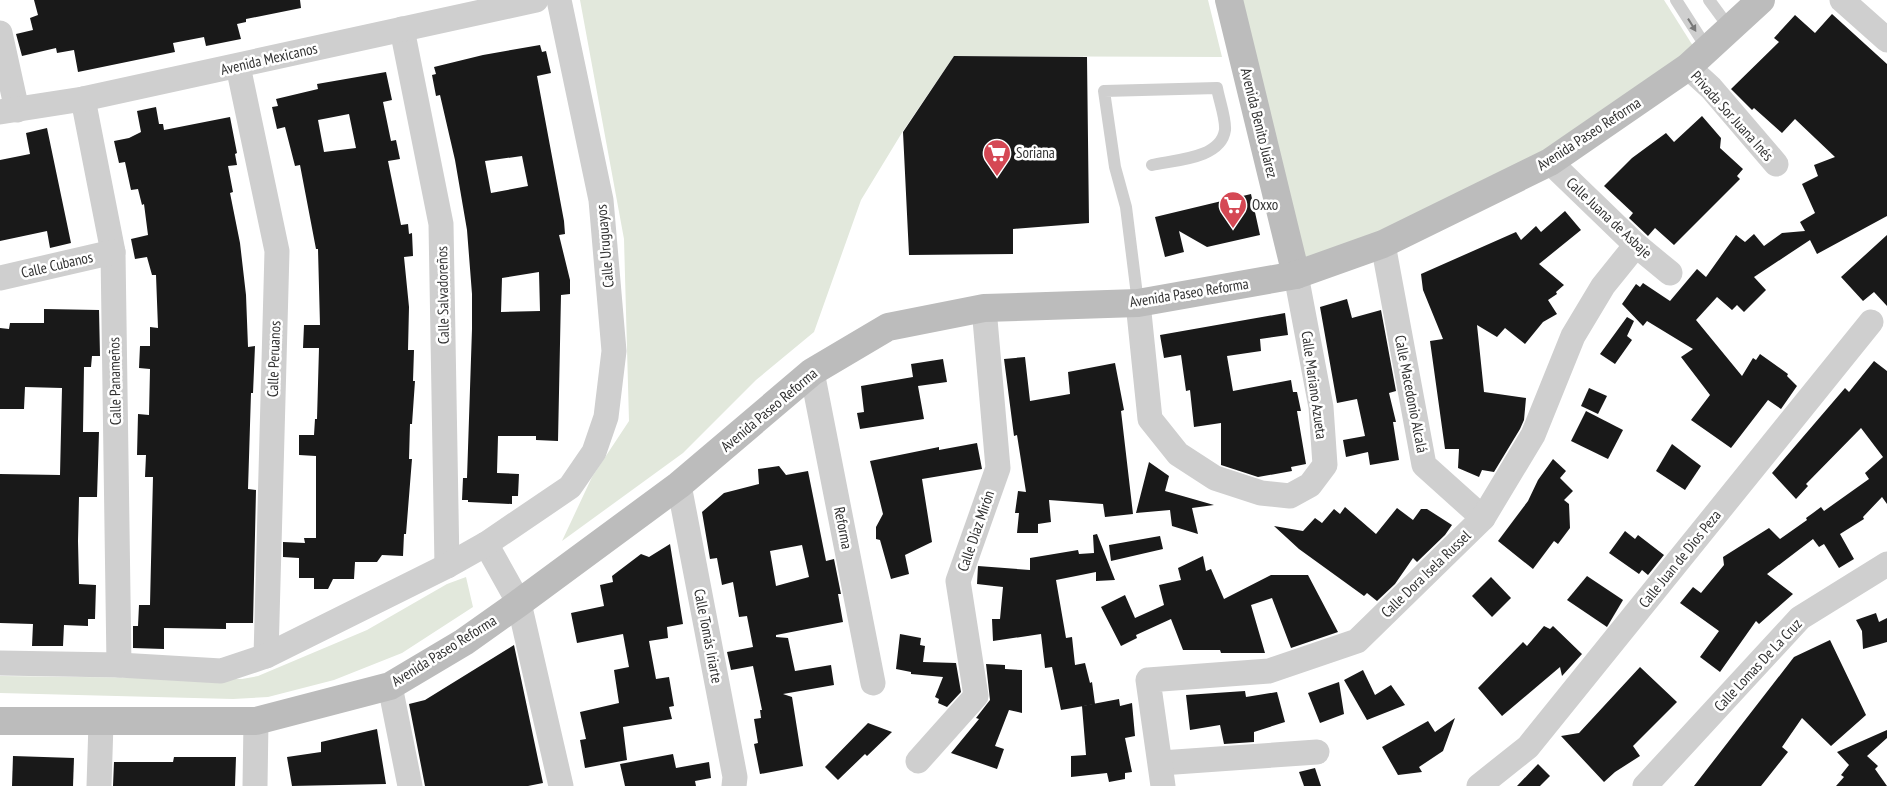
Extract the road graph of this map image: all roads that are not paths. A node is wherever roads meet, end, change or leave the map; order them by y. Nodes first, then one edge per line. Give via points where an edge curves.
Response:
1 (536, 0) edge
2 (559, 0) edge
3 (1229, 0) edge
4 (1676, 0) edge
5 (1709, 0) edge
6 (1761, 0) edge
7 (1842, 0) edge
8 (402, 28) junction
9 (1731, 30) junction
10 (0, 33) edge
11 (1887, 40) edge
12 (1698, 59) junction
13 (238, 66) junction
14 (83, 99) junction
15 (8, 111) edge
16 (1550, 162) junction
17 (1776, 164) dead end
18 (1152, 165) dead end
19 (1383, 244) junction
20 (1636, 245) junction
21 (113, 252) junction
22 (1670, 273) dead end
23 (1296, 275) junction
24 (0, 278) edge
25 (1138, 303) junction
26 (984, 308) junction
27 (1871, 322) dead end
28 (812, 372) junction
29 (679, 485) junction
30 (1483, 518) junction
31 (486, 544) junction
32 (1887, 564) edge
33 (447, 566) junction
34 (519, 603) junction
35 (266, 656) junction
36 (0, 663) edge
37 (120, 666) junction
38 (874, 683) dead end
39 (390, 686) junction
40 (0, 721) edge
41 (256, 722) junction
42 (101, 723) junction
43 (1317, 752) dead end
44 (918, 761) dead end
45 (1162, 775) edge
46 (99, 786) edge
47 (255, 786) edge
48 (410, 786) edge
49 (561, 786) edge
50 (734, 786) edge
51 (1479, 786) edge
52 (1646, 786) edge

1 - 8 street, Avenida Mexicanos
2 - 31 street, Calle Uruguayos via 601,200 614,350 606,417 594,452 570,486
3 - 23 main road, Avenida Benito Juárez
4 -> 12 lane
5 - 9 lane
6 - 9 main road, Avenida Paseo Reforma
7 - 11 street
8 - 13 street, Avenida Mexicanos
8 - 33 street, Calle Salvadoreños via 441,224
9 - 12 main road, Avenida Paseo Reforma
10 - 15 street
12 - 16 main road, Avenida Paseo Reforma
12 - 17 street, Privada Sor Juana Inés via 1711,88
13 - 14 street, Avenida Mexicanos
13 - 35 street, Calle Peruanos via 277,251
14 - 15 street, Avenida Mexicanos
14 - 21 street, Calle Panameños
16 - 19 main road, Avenida Paseo Reforma
16 - 20 street, Calle Juana de Asbaje
18 - 25 lane via 1206,153 1219,144 1225,130 1217,88 1104,91 1115,167 1126,207
19 - 23 main road, Avenida Paseo Reforma
19 - 30 street, Calle Macedonio Alcalá via 1424,465
20 - 22 street, Calle Juana de Asbaje
20 - 30 street, Calle Dora Isela Russel via 1603,286 1574,336 1533,435
21 - 24 street, Calle Cubanos
21 - 37 street, Calle Panameños
23 - 25 main road, Avenida Paseo Reforma
23 - 25 street, Calle Mariano Azueta via 1320,407 1325,465 1310,485 1290,496 1261,493 1215,478 1178,454 1155,426 1150,418
25 - 26 main road, Avenida Paseo Reforma
26 - 28 main road, Avenida Paseo Reforma via 888,328
26 - 44 street, Calle Díaz Mirón via 998,468 958,581 976,696
27 - 51 street, Calle Juan de Dios Peza via 1528,747
28 - 29 main road, Avenida Paseo Reforma
28 - 38 street, Reforma
29 - 34 main road, Avenida Paseo Reforma
29 - 50 street, Calle Tomás Iriarte via 735,777
30 - 45 street, Calle Dora Isela Russel via 1357,641 1269,671 1148,680
31 - 33 street
31 - 34 street
32 - 52 street, Calle Lomas De La Cruz via 1800,618
33 - 35 street
34 - 39 main road, Avenida Paseo Reforma via 464,642
34 - 49 street
35 - 37 street via 222,671
36 - 37 street
39 - 41 main road, Avenida Paseo Reforma
39 - 48 street
40 - 42 main road, Avenida Paseo Reforma
41 - 42 main road, Avenida Paseo Reforma
41 - 47 street
42 - 46 street
43 - 45 street, Calle Dora Isela Russel

